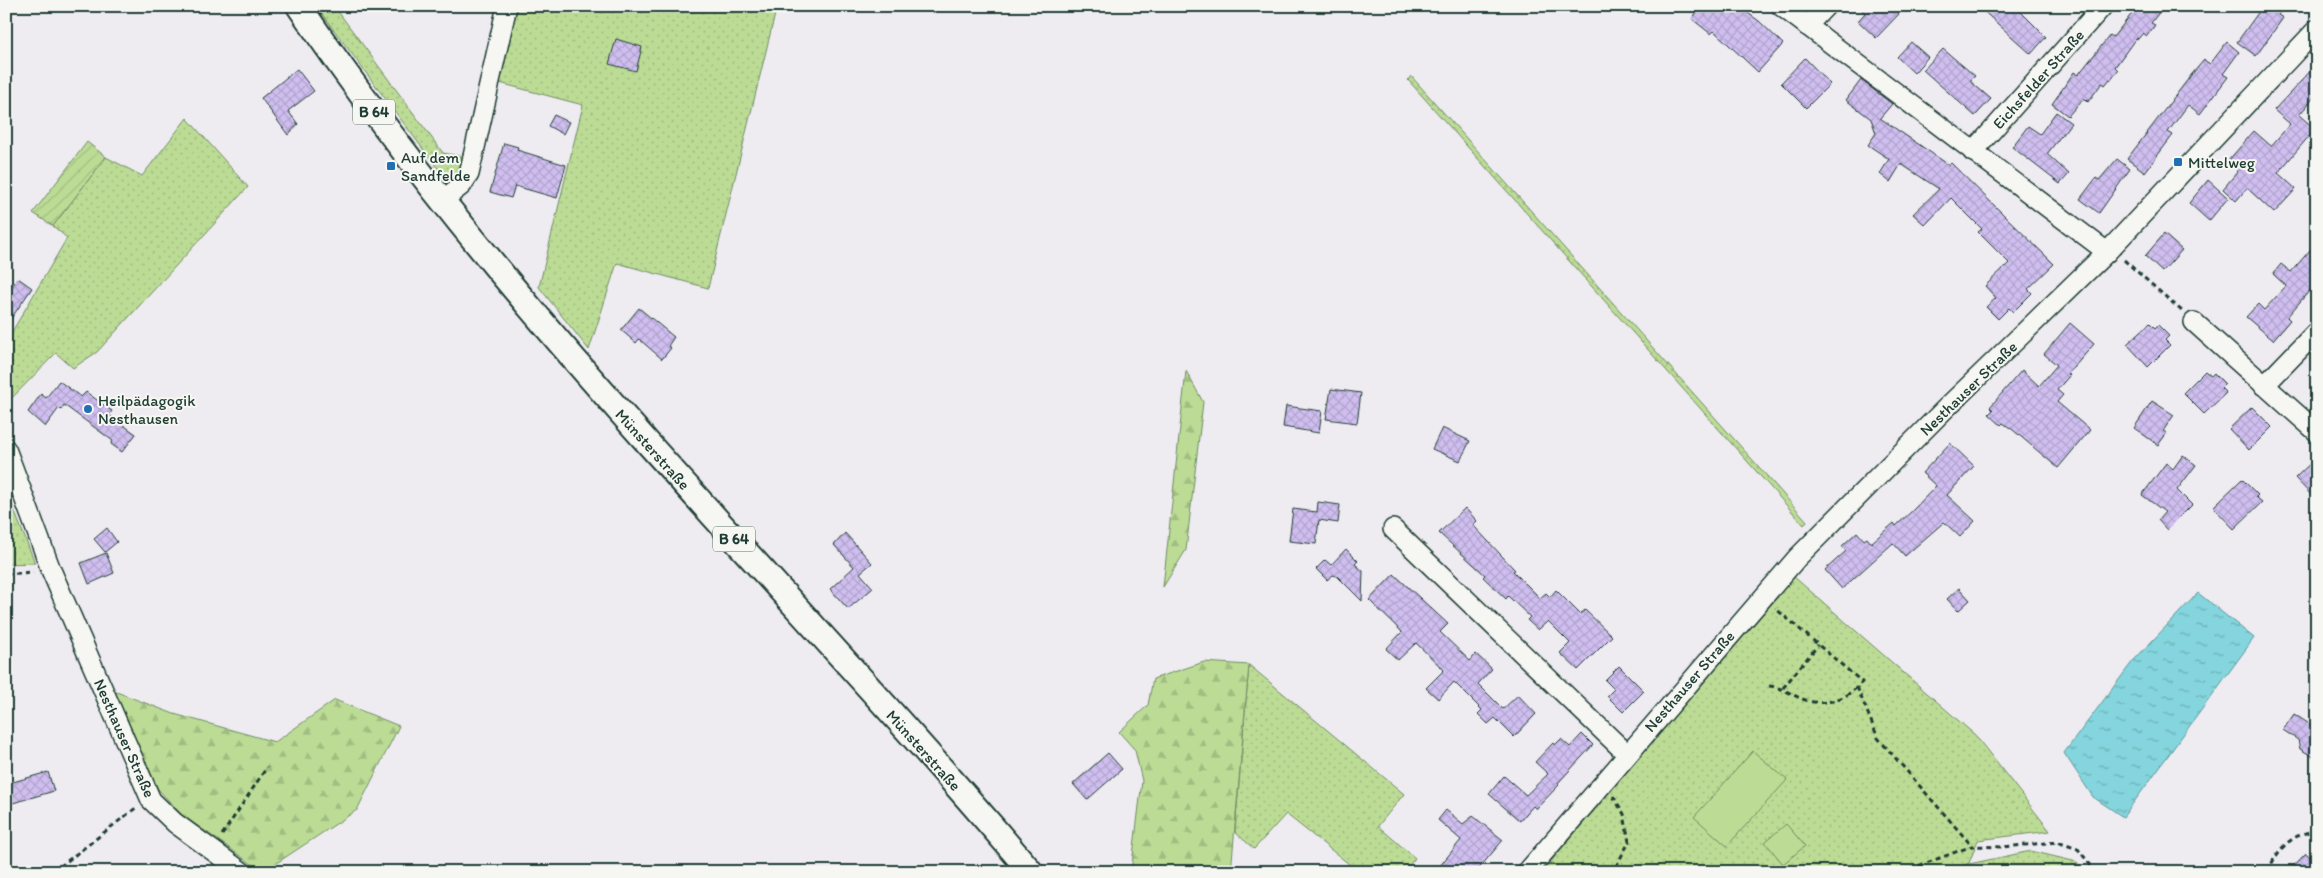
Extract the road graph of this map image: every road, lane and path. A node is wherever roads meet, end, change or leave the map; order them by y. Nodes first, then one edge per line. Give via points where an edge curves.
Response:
1 (299, 6) edge
2 (507, 6) edge
3 (1781, 6) edge
4 (1826, 6) edge
5 (2103, 6) edge
6 (1807, 26) junction
7 (2317, 30) edge
8 (1973, 152) junction
9 (443, 200) junction
10 (2107, 252) junction
11 (2194, 322) joint
12 (2317, 331) edge
13 (2264, 386) junction
14 (2317, 432) edge
15 (6, 449) edge
16 (1393, 529) dead end
17 (51, 570) junction
18 (6, 574) edge
19 (1761, 597) junction
20 (1818, 645) junction
21 (1769, 686) dead end
22 (1857, 687) junction
23 (1783, 688) junction
24 (1626, 754) junction
25 (267, 767) dead end
26 (1603, 780) junction
27 (151, 800) junction
28 (2317, 838) edge
29 (1972, 846) junction
30 (212, 850) junction
31 (53, 872) edge
32 (242, 872) edge
33 (1031, 872) edge
34 (1527, 872) edge
35 (1613, 872) edge
36 (1902, 872) edge
37 (2096, 872) edge
38 (2268, 872) edge

1 - 9 main road, Münsterstraße / B 64 via 378,117
2 - 9 street via 469,174 462,185
3 - 6 street
4 - 6 street
5 - 8 street, Eichsfelder Straße
6 - 8 street
7 - 10 street, Nesthauser Straße
8 - 10 street
9 - 33 main road, Münsterstraße / B 64 via 626,419
10 - 11 path via 2122,258
10 - 19 street, Nesthauser Straße
11 - 13 street
12 - 13 street
13 - 14 street
15 - 17 street, Nesthauser Straße
16 - 24 street
17 - 18 path
17 - 27 street, Nesthauser Straße
19 - 20 path
19 - 24 street, Nesthauser Straße
20 - 22 path via 1862,682
20 - 23 path
21 - 23 path
22 - 23 path via 1840,700 1811,702
22 - 29 path via 1878,738
24 - 26 street, Nesthauser Straße
25 - 30 path
26 - 34 street, Nesthauser Straße
26 - 35 path via 1624,814 1629,842
27 - 30 street, Nesthauser Straße via 174,824
27 - 31 path via 135,808
28 - 38 path via 2309,832 2296,835 2274,855
29 - 36 path
29 - 37 path via 2003,848 2057,842 2078,848
30 - 32 street, Nesthauser Straße

